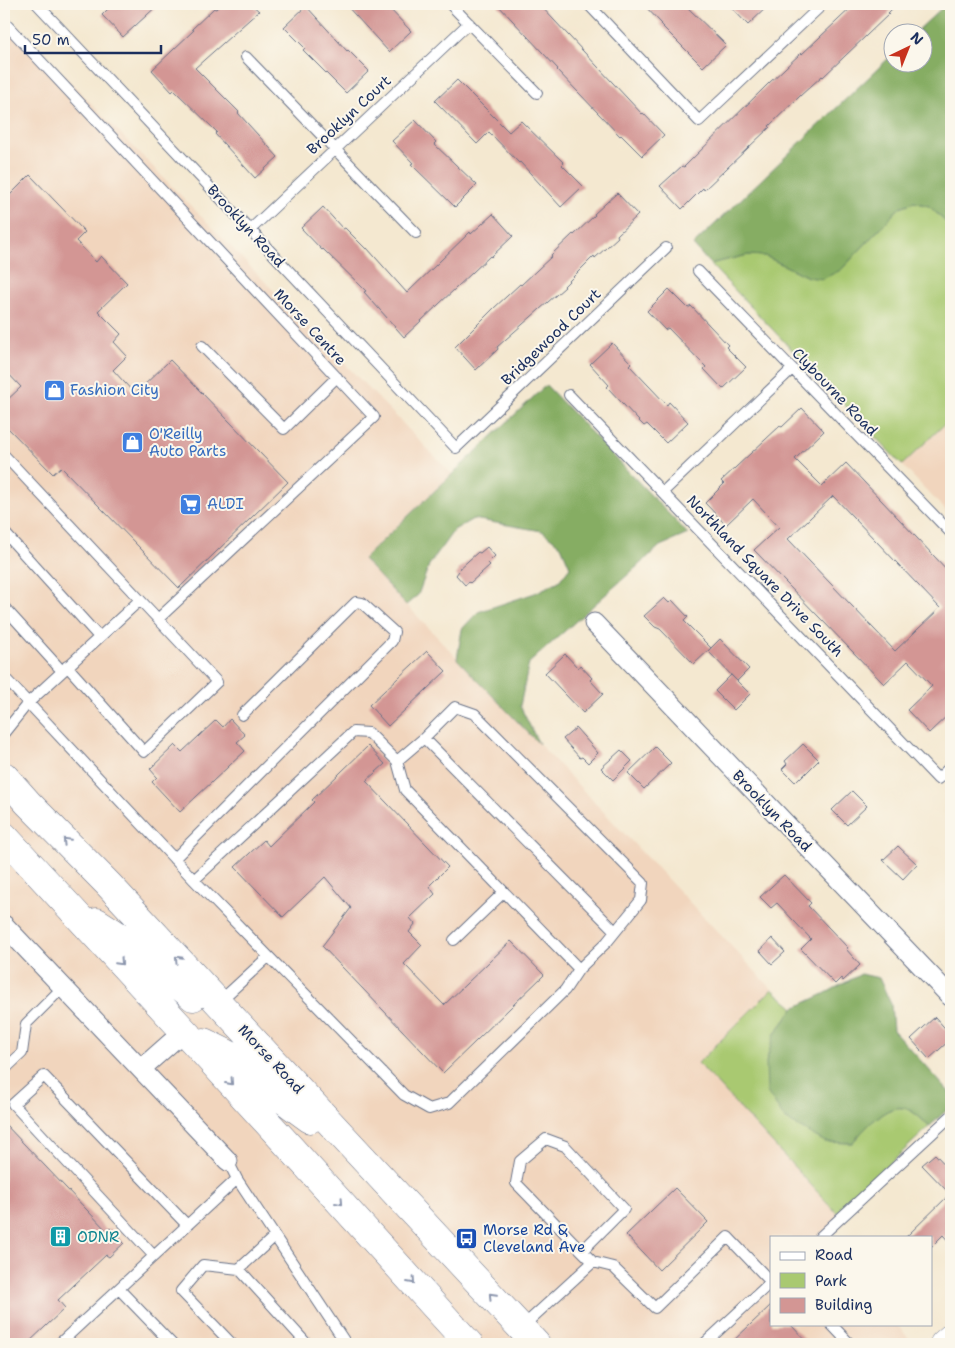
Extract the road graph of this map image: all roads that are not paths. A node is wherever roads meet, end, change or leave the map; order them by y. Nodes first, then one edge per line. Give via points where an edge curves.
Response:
1 (450, 4) edge
2 (588, 4) edge
3 (823, 4) edge
4 (42, 6) edge
5 (4, 22) edge
6 (469, 23) junction
7 (246, 58) dead end
8 (537, 93) dead end
9 (335, 149) junction
10 (250, 230) junction
11 (416, 233) dead end
12 (666, 248) dead end
13 (698, 271) dead end
14 (202, 346) dead end
15 (792, 369) junction
16 (337, 377) junction
17 (569, 395) dead end
18 (456, 448) joint
19 (4, 455) edge
20 (663, 492) junction
21 (4, 532) edge
22 (951, 533) edge
23 (140, 600) junction
24 (4, 607) edge
25 (158, 619) junction
26 (594, 623) dead end
27 (99, 637) junction
28 (64, 669) junction
29 (4, 677) edge
30 (28, 703) junction
31 (242, 714) dead end
32 (4, 733) edge
33 (424, 738) junction
34 (397, 761) junction
35 (951, 766) edge
36 (4, 776) edge
37 (4, 836) edge
38 (174, 859) junction
39 (194, 880) junction
40 (504, 892) junction
41 (64, 902) junction
42 (4, 925) edge
43 (615, 931) junction
44 (454, 940) dead end
45 (268, 956) junction
46 (579, 969) junction
47 (63, 987) junction
48 (951, 997) edge
49 (218, 1002) junction
50 (184, 1031) junction
51 (141, 1069) junction
52 (4, 1070) edge
53 (951, 1116) edge
54 (228, 1161) joint
55 (368, 1164) junction
56 (237, 1179) junction
57 (188, 1225) junction
58 (275, 1236) junction
59 (821, 1236) edge
60 (582, 1251) junction
61 (154, 1256) junction
62 (593, 1262) junction
63 (239, 1269) junction
64 (770, 1281) edge
65 (770, 1283) edge
66 (119, 1289) junction
67 (833, 1326) edge
68 (529, 1336) edge
69 (951, 1338) edge
70 (59, 1344) edge
71 (172, 1344) edge
72 (232, 1344) edge
73 (307, 1344) edge
74 (343, 1344) edge
75 (467, 1344) edge
76 (704, 1344) edge
77 (850, 1344) edge
78 (944, 1344) edge

1 - 6 lane
2 - 3 lane via 699,121
4 - 10 lane, Brooklyn Road
5 - 16 lane, Morse Centre
6 - 8 lane
6 - 9 lane, Brooklyn Court
7 - 9 lane
9 - 10 lane, Brooklyn Court
9 - 11 lane
10 - 18 lane, Brooklyn Road
12 - 18 lane, Bridgewood Court
13 - 15 lane, Clybourne Road
14 - 16 lane via 284,429
15 - 20 lane
15 - 22 lane, Clybourne Road
16 - 25 lane, Morse Centre via 374,417
17 - 20 lane, Northland Square Drive South
19 - 23 lane
20 - 35 lane, Northland Square Drive South via 938,779
21 - 27 lane
23 - 25 lane
23 - 27 lane
24 - 28 lane
25 - 28 lane via 217,682 144,752
26 - 48 street, Brooklyn Road
27 - 28 lane
28 - 30 lane
29 - 30 lane
30 - 32 lane
30 - 38 lane
31 - 38 lane via 356,602 362,603 394,632 392,641
33 - 34 lane
33 - 43 lane
33 - 43 lane via 455,707 475,714 493,731 643,883 640,900
34 - 39 lane via 370,733 353,732
34 - 40 lane via 405,790
49 -> 36 main road, Morse Road
37 - 41 main road
38 - 39 lane
39 - 45 lane
40 - 44 lane
40 - 46 lane
41 - 49 main road via 125,940 195,998
41 -> 50 main road
42 - 47 street
43 - 46 lane
45 - 46 lane via 404,1095 429,1109 449,1103 565,990
45 - 49 lane
47 - 51 street
47 - 52 lane via 26,1024 22,1053
49 - 55 main road, Morse Road
50 - 51 street
50 - 55 main road via 234,1058
50 -> 75 main road
51 - 54 street
53 - 59 lane
54 - 56 lane
68 -> 55 main road, Morse Road
56 - 57 lane
56 - 58 lane
57 - 61 lane
57 - 61 lane via 44,1076 13,1104
58 - 63 lane
58 - 74 lane via 345,1342
60 - 60 lane via 516,1183 520,1161 546,1139 565,1146 624,1209
60 - 62 lane
61 - 66 lane
62 - 64 lane via 613,1267 655,1308 728,1237
62 - 68 lane
63 - 72 lane via 203,1265 180,1291
63 - 73 lane
65 - 76 lane
66 - 70 lane
66 - 71 lane
67 - 77 lane
69 - 78 main road

